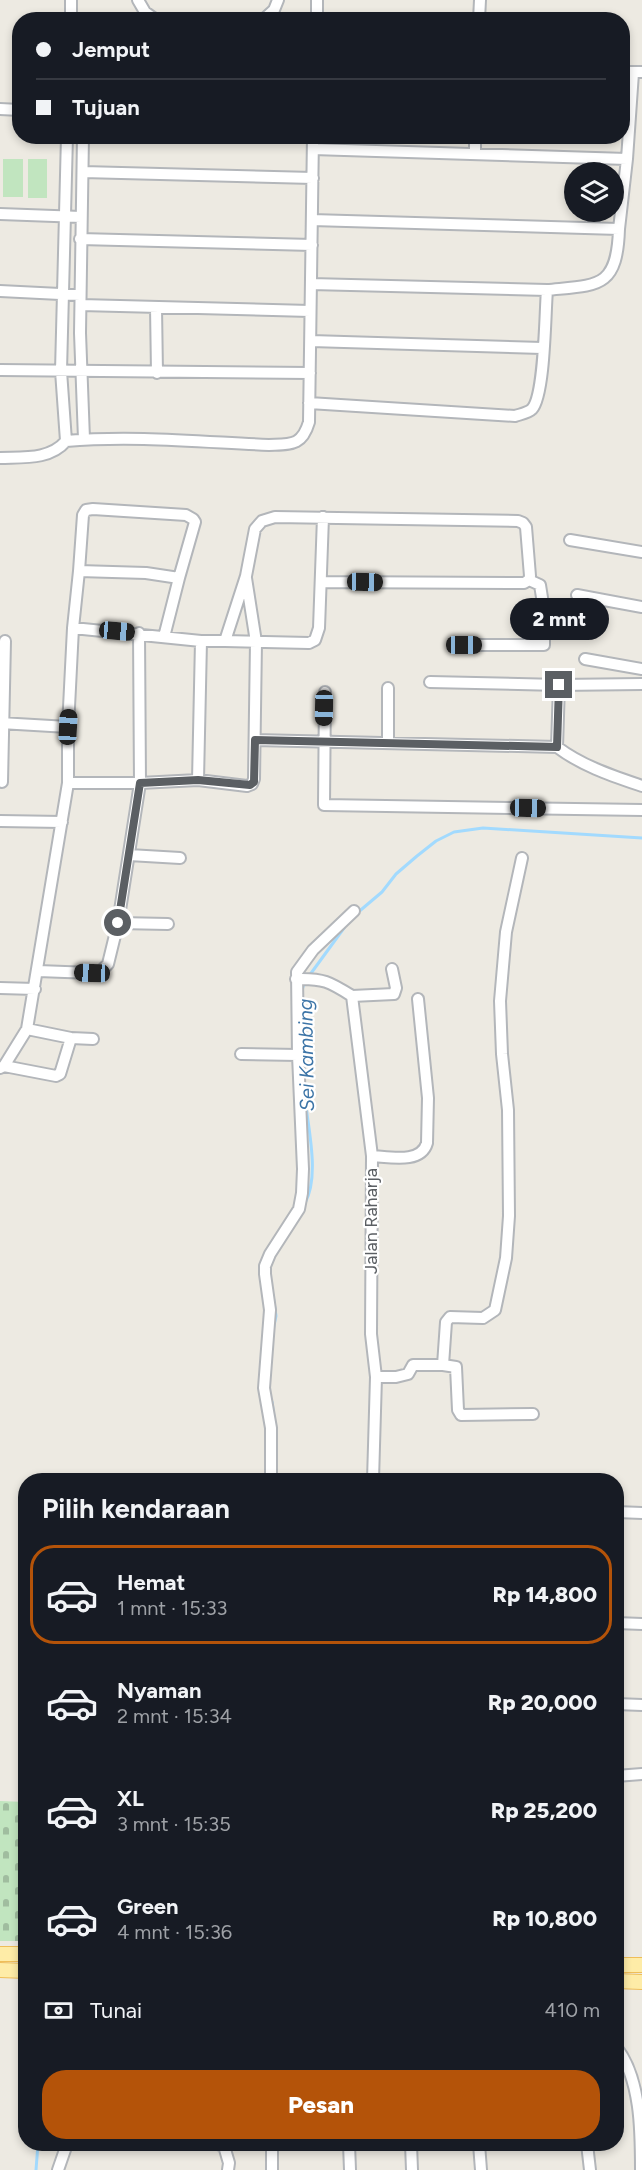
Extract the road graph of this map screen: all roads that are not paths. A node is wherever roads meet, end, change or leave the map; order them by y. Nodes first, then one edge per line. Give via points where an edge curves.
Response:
1 (632, 72) edge
2 (630, 107) edge
3 (68, 144) edge
4 (82, 144) edge
5 (313, 144) edge
6 (475, 144) edge
7 (628, 144) edge
8 (313, 149) junction
9 (475, 154) junction
10 (627, 159) junction
11 (83, 172) junction
12 (313, 178) junction
13 (0, 214) edge
14 (64, 217) junction
15 (81, 217) junction
16 (312, 220) junction
17 (619, 229) junction
18 (81, 239) junction
19 (312, 245) junction
20 (311, 284) junction
21 (547, 290) junction
22 (0, 291) edge
23 (62, 295) junction
24 (80, 300) junction
25 (156, 307) junction
26 (310, 311) junction
27 (310, 341) junction
28 (542, 348) junction
29 (0, 370) edge
30 (61, 371) junction
31 (81, 371) junction
32 (157, 373) junction
33 (310, 374) junction
34 (309, 404) junction
35 (84, 439) junction
36 (66, 441) junction
37 (0, 458) edge
38 (322, 517) junction
39 (570, 540) dead end
40 (642, 552) edge
41 (79, 572) junction
42 (246, 576) junction
43 (178, 578) junction
44 (529, 580) junction
45 (322, 582) junction
46 (578, 595) dead end
47 (642, 607) edge
48 (73, 628) junction
49 (139, 633) junction
50 (164, 638) junction
51 (201, 640) junction
52 (5, 641) dead end
53 (225, 641) junction
54 (256, 642) junction
55 (464, 645) dead end
56 (585, 659) dead end
57 (642, 669) edge
58 (430, 682) dead end
59 (642, 684) edge
60 (559, 685) junction
61 (388, 688) dead end
62 (325, 692) dead end
63 (2, 723) edge
64 (68, 727) junction
65 (255, 740) junction
66 (324, 741) junction
67 (388, 742) junction
68 (557, 747) junction
69 (198, 780) junction
70 (2, 782) dead end
71 (68, 783) junction
72 (140, 783) junction
73 (642, 786) edge
74 (642, 810) edge
75 (0, 821) edge
76 (62, 822) junction
77 (129, 855) junction
78 (180, 858) dead end
79 (522, 858) dead end
80 (354, 910) dead end
81 (118, 923) junction
82 (168, 924) dead end
83 (392, 969) dead end
84 (38, 971) junction
85 (299, 979) junction
86 (0, 988) edge
87 (35, 989) junction
88 (352, 996) junction
89 (418, 999) dead end
90 (27, 1029) junction
91 (71, 1038) junction
92 (93, 1039) dead end
93 (241, 1054) dead end
94 (298, 1055) junction
95 (2, 1067) edge
96 (372, 1156) junction
97 (443, 1365) junction
98 (376, 1377) junction
99 (533, 1414) dead end
100 (270, 1473) edge
101 (373, 1473) edge
102 (624, 1512) edge
103 (642, 1513) edge
104 (624, 1623) edge
105 (642, 1624) edge
106 (624, 1704) edge
107 (642, 1705) edge
108 (642, 1774) edge
109 (624, 1775) edge
110 (0, 1954) edge
111 (18, 1954) edge
112 (624, 1965) edge
113 (642, 1965) edge
114 (0, 1970) edge
115 (18, 1971) edge
116 (624, 1981) edge
117 (642, 1982) edge
118 (624, 2061) edge
119 (641, 2118) edge
120 (65, 2151) edge
121 (227, 2151) edge
122 (272, 2151) edge
123 (349, 2151) edge
124 (411, 2151) edge
125 (480, 2151) edge
126 (588, 2151) edge
127 (58, 2170) edge
128 (228, 2170) edge
129 (272, 2170) edge
130 (350, 2170) edge
131 (412, 2170) edge
132 (481, 2170) edge
133 (590, 2170) edge
134 (641, 2170) edge

1 - 2 street
3 - 14 street
4 - 11 street
5 - 8 street
6 - 9 street
7 - 10 street
8 - 9 street
8 - 12 street
9 - 10 street
10 - 17 street
11 - 12 street
11 - 15 street
12 - 16 street
13 - 14 street
14 - 15 street
14 - 23 street
15 - 18 street
16 - 17 street
16 - 19 street
17 - 21 street via 608,276 590,286
18 - 19 street
18 - 24 street
19 - 20 street
20 - 21 street
20 - 26 street
21 - 28 street
22 - 23 street
23 - 24 street
23 - 30 street
24 - 25 street
24 - 31 street
25 - 26 street
25 - 32 street
26 - 27 street
27 - 28 street
27 - 33 street
28 - 34 street via 542,381 536,401 533,408 515,416
29 - 30 street
30 - 31 street
30 - 36 street
31 - 32 street
31 - 35 street
32 - 33 street
33 - 34 street
34 - 35 street via 306,433 290,444
35 - 36 street
36 - 37 street via 58,451 49,454
38 - 42 street via 275,517 261,521 255,529
38 - 44 street via 521,522 527,531
38 - 45 street
39 - 40 street
41 - 43 street via 146,573
41 - 43 street via 83,516 86,510 93,509 193,519
41 - 48 street
42 - 53 street
42 - 54 street
43 - 50 street
44 - 45 street via 517,584
44 - 55 street via 540,585 544,645
45 - 54 street via 319,633 314,641
46 - 47 street
48 - 49 street
48 - 64 street
49 - 50 street
49 - 72 street
50 - 51 street
51 - 53 street
51 - 69 street
52 - 63 street
53 - 54 street
54 - 65 street
56 - 57 street
58 - 60 street
59 - 60 street
60 - 68 street
61 - 67 street
62 - 66 street
63 - 64 street
63 - 70 street
64 - 71 street
65 - 66 street
65 - 69 street via 252,784
66 - 67 street
66 - 74 street via 324,805
67 - 68 street
68 - 73 street via 568,756
69 - 72 street
71 - 72 street
71 - 76 street
72 - 77 street
75 - 76 street
76 - 84 street
77 - 78 street
77 - 81 street
79 - 97 street via 506,932 500,1001 510,1159 506,1258 495,1310 483,1318 450,1317 446,1322
80 - 85 street via 307,958 298,970
81 - 82 street
81 - 84 street via 108,964 101,971
83 - 88 street via 394,994
84 - 87 street
85 - 88 street via 323,980
85 - 94 street
86 - 87 street
87 - 90 street
88 - 96 street, Jalan Raharja
89 - 96 street via 428,1098 428,1143 418,1156
90 - 91 street
90 - 95 street
91 - 92 street
91 - 95 street via 56,1076
93 - 94 street
94 - 100 street via 302,1193 299,1209 270,1254 265,1274 270,1310 264,1388 271,1428
96 - 98 street, Jalan Raharja via 371,1334
97 - 98 street via 413,1365 408,1374
97 - 99 street via 456,1367 461,1414
98 - 101 street, Jalan Raharja
102 - 103 street
104 - 105 street
106 - 107 street
108 - 109 street
110 - 111 main road
112 - 113 main road
114 - 115 main road
116 - 117 main road
118 - 119 street
119 - 134 street
120 - 127 street
121 - 128 street
122 - 129 street
123 - 130 street
124 - 131 street
125 - 132 street
126 - 133 street

